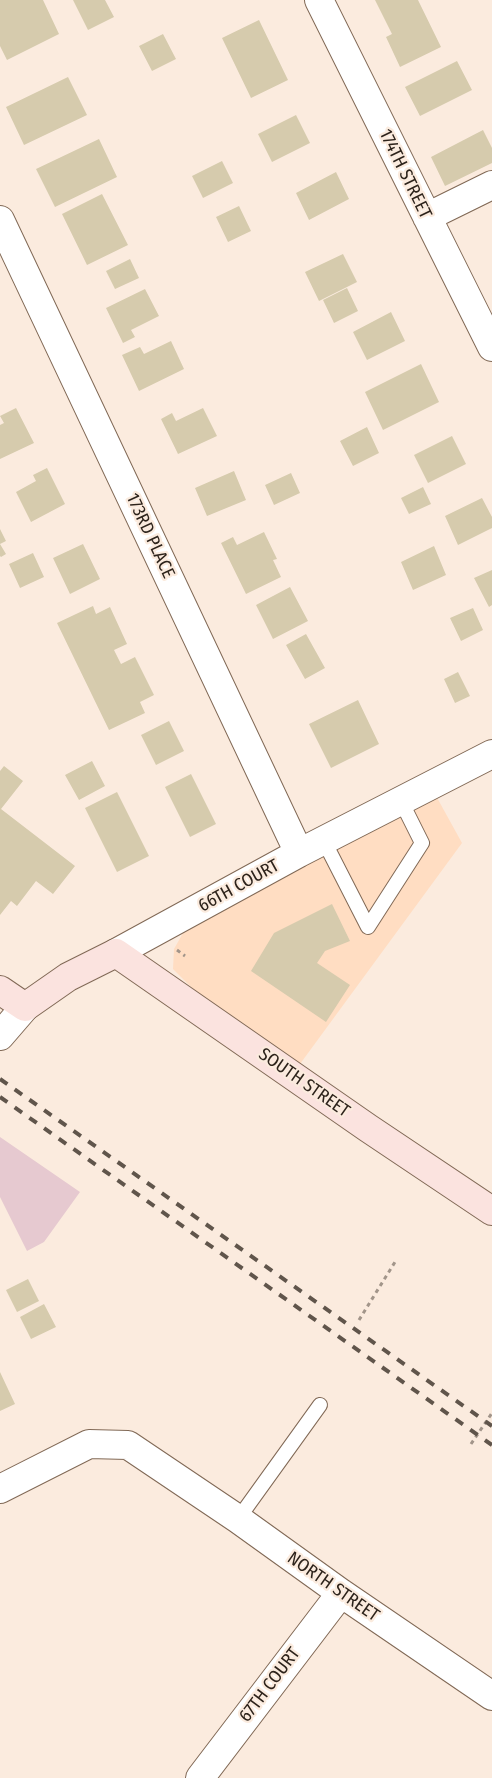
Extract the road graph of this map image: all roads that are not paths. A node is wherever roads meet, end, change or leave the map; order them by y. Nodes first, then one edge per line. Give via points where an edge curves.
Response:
1 (319, 0) edge
2 (492, 184) edge
3 (427, 217) junction
4 (0, 220) edge
5 (492, 347) edge
6 (492, 754) edge
7 (401, 801) junction
8 (324, 841) junction
9 (299, 853) junction
10 (116, 953) junction
11 (0, 990) edge
12 (25, 1007) junction
13 (0, 1036) edge
14 (492, 1211) edge
15 (320, 1405) dead end
16 (0, 1489) edge
17 (238, 1519) junction
18 (341, 1593) junction
19 (492, 1696) edge
20 (200, 1778) edge

1 - 3 street, 174TH STREET
2 - 3 street
3 - 5 street, 174TH STREET
4 - 9 street, 173RD PLACE
6 - 7 street, 66TH COURT
7 - 8 street, 66TH COURT
7 - 8 lane via 422,843 368,927
8 - 9 street, 66TH COURT
9 - 10 street, 66TH COURT
10 - 12 street, 66TH COURT via 68,977
10 - 14 street, SOUTH STREET
11 - 12 street
12 - 13 street, 66TH COURT
15 - 17 lane
16 - 17 street, NORTH STREET via 89,1444 128,1445
17 - 18 street, NORTH STREET
18 - 19 street, NORTH STREET
18 - 20 street, 67TH COURT

